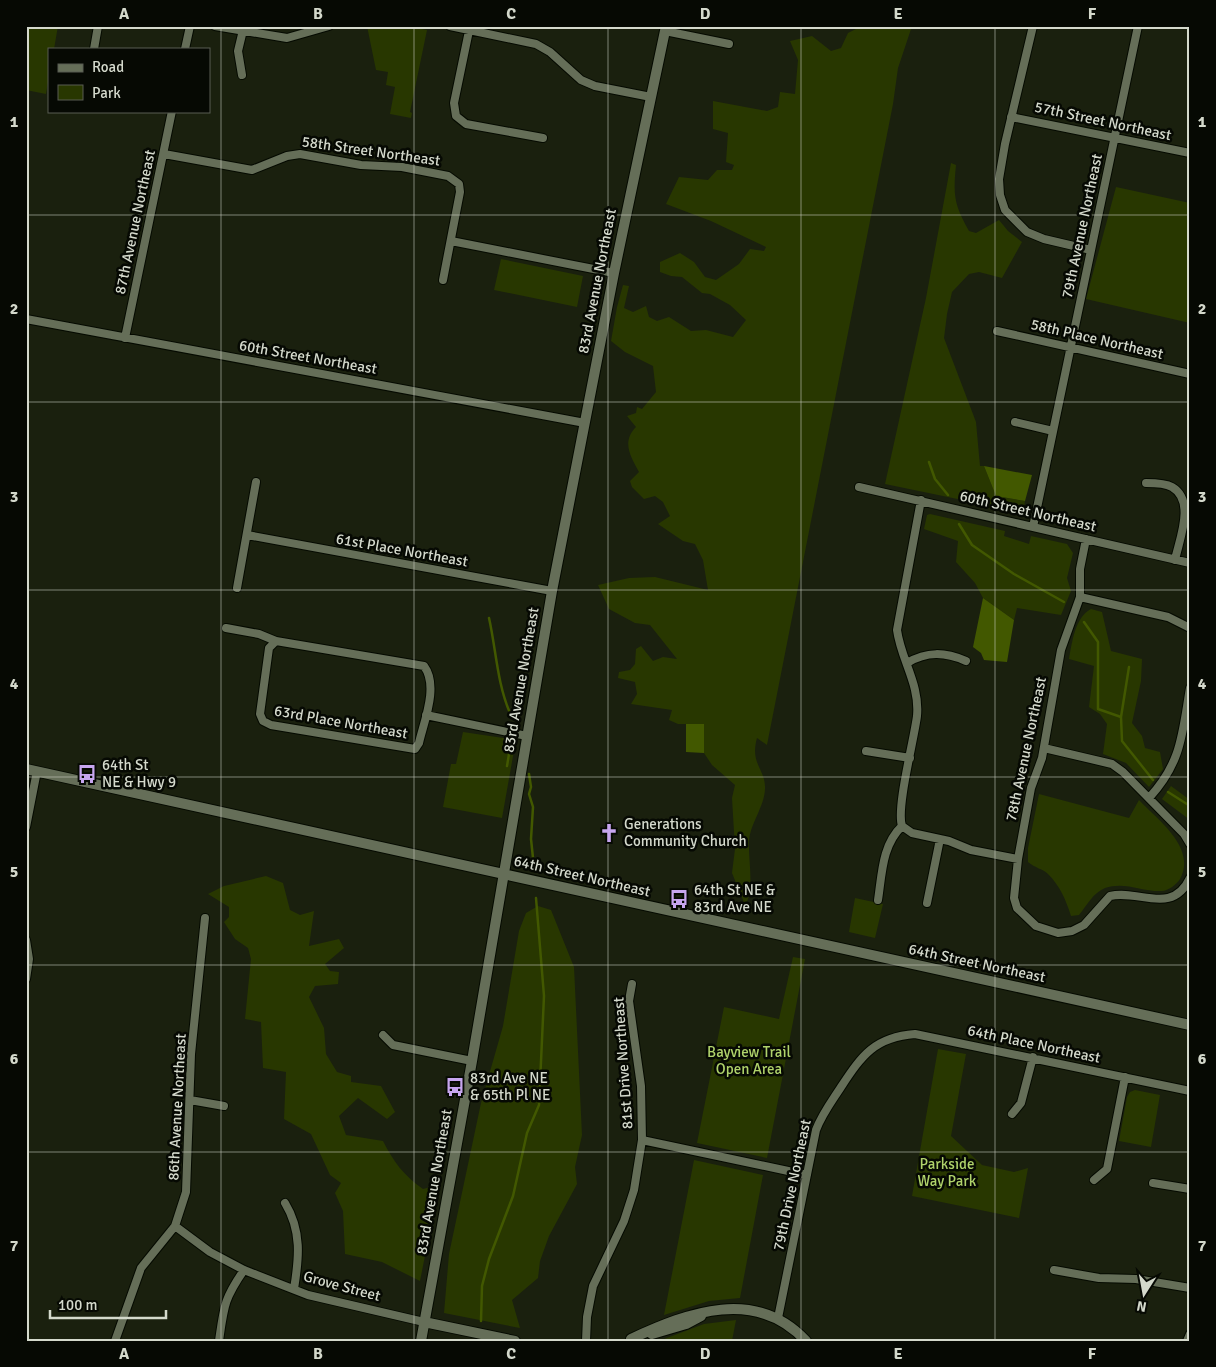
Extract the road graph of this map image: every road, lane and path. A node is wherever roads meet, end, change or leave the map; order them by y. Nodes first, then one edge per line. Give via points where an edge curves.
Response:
1 (98, 26) edge
2 (190, 26) edge
3 (215, 26) edge
4 (329, 26) edge
5 (450, 26) edge
6 (1033, 26) edge
7 (1138, 26) edge
8 (470, 28) edge
9 (243, 29) edge
10 (665, 29) edge
11 (729, 44) dead end
12 (94, 48) edge
13 (185, 48) edge
14 (242, 76) dead end
15 (650, 97) junction
16 (172, 112) edge
17 (1011, 117) junction
18 (1114, 137) junction
19 (543, 138) dead end
20 (1190, 153) edge
21 (164, 154) junction
22 (450, 241) junction
23 (1091, 250) junction
24 (614, 273) junction
25 (443, 280) dead end
26 (26, 319) edge
27 (997, 331) dead end
28 (125, 338) junction
29 (1070, 347) junction
30 (1190, 374) edge
31 (1015, 422) dead end
32 (585, 423) junction
33 (1053, 431) junction
34 (256, 482) dead end
35 (1146, 483) dead end
36 (859, 487) dead end
37 (921, 500) junction
38 (1033, 527) junction
39 (247, 535) junction
40 (1086, 539) junction
41 (1175, 560) junction
42 (1190, 563) edge
43 (237, 588) dead end
44 (552, 591) junction
45 (1080, 597) junction
46 (226, 628) dead end
47 (1190, 628) edge
48 (276, 641) junction
49 (966, 661) dead end
50 (907, 663) junction
51 (1190, 688) edge
52 (426, 715) junction
53 (527, 736) junction
54 (1044, 748) junction
55 (866, 751) dead end
56 (910, 758) junction
57 (26, 769) edge
58 (37, 771) junction
59 (1149, 798) junction
60 (902, 826) junction
61 (26, 828) edge
62 (940, 839) junction
63 (1190, 844) edge
64 (1018, 859) junction
65 (504, 873) junction
66 (1190, 878) edge
67 (878, 900) dead end
68 (927, 903) dead end
69 (205, 918) dead end
70 (26, 940) edge
71 (26, 979) edge
72 (632, 984) dead end
73 (1190, 1025) edge
74 (384, 1035) dead end
75 (874, 1046) joint
76 (1033, 1057) junction
77 (472, 1061) junction
78 (1125, 1077) junction
79 (1190, 1091) edge
80 (190, 1100) junction
81 (224, 1106) dead end
82 (1012, 1114) dead end
83 (642, 1140) junction
84 (807, 1175) junction
85 (1094, 1180) dead end
86 (1153, 1183) dead end
87 (1190, 1189) edge
88 (285, 1203) dead end
89 (175, 1226) junction
90 (244, 1270) junction
91 (1054, 1270) dead end
92 (1190, 1288) edge
93 (294, 1289) junction
94 (778, 1318) junction
95 (424, 1322) junction
96 (1190, 1334) edge
97 (629, 1340) edge
98 (115, 1341) edge
99 (219, 1341) edge
100 (420, 1341) edge
101 (515, 1341) edge
102 (586, 1341) edge
103 (806, 1341) edge
104 (1187, 1341) edge

1 - 12 street
2 - 13 street
3 - 9 street
4 - 9 street via 287,38
5 - 8 street
6 - 17 street
7 - 18 street, 79th Avenue Northeast
8 - 15 street via 536,44 581,80 595,86
8 - 19 street via 454,103 456,116 466,124
9 - 14 street via 238,51
10 - 11 street
10 - 15 street, 83rd Avenue Northeast
15 - 24 street, 83rd Avenue Northeast
16 - 21 street, 87th Avenue Northeast
17 - 18 street, 57th Street Northeast
17 - 23 street via 999,179 1005,210 1017,224 1036,236
18 - 20 street, 57th Street Northeast
18 - 23 street, 79th Avenue Northeast
21 - 22 street, 58th Street Northeast via 252,170 300,154 448,176 457,180 460,192
21 - 28 street, 87th Avenue Northeast
22 - 24 street
22 - 25 street
23 - 29 street, 79th Avenue Northeast
24 - 32 street, 83rd Avenue Northeast
26 - 28 street, 60th Street Northeast
27 - 29 street, 58th Place Northeast
28 - 32 street, 60th Street Northeast
29 - 30 street, 58th Place Northeast
29 - 33 street, 79th Avenue Northeast
31 - 33 street
32 - 44 street, 83rd Avenue Northeast
33 - 38 street, 79th Avenue Northeast
34 - 39 street
35 - 41 street via 1172,487 1182,496 1185,506
36 - 37 street, 60th Street Northeast
37 - 38 street, 60th Street Northeast
37 - 50 street via 898,617 899,641
38 - 40 street, 60th Street Northeast
39 - 43 street
39 - 44 street, 61st Place Northeast
40 - 41 street, 60th Street Northeast
40 - 45 street, 78th Avenue Northeast via 1080,569
41 - 42 street, 60th Street Northeast
44 - 53 street, 83rd Avenue Northeast
45 - 47 street via 1168,617
45 - 54 street, 78th Avenue Northeast via 1061,650
46 - 48 street
48 - 52 street via 424,666 431,677
48 - 52 street, 63rd Place Northeast via 269,648 260,714 272,725 415,749
49 - 50 street via 948,654 921,656
50 - 56 street via 917,700
51 - 59 street via 1177,758
52 - 53 street
53 - 65 street, 83rd Avenue Northeast
54 - 59 street via 1112,764
54 - 64 street, 78th Avenue Northeast via 1034,776
55 - 56 street
56 - 60 street via 900,814
57 - 58 street, 64th Street Northeast
58 - 61 street
58 - 65 street, 64th Street Northeast
59 - 63 street
60 - 62 street via 912,833
60 - 67 street via 887,845
62 - 64 street via 971,850
62 - 68 street
64 - 66 street, 78th Avenue Northeast via 1014,886 1017,908 1036,926 1058,933 1084,925 1110,896 1127,894 1155,900 1168,899 1180,893
65 - 73 street, 64th Street Northeast
65 - 77 street, 83rd Avenue Northeast
69 - 80 street, 86th Avenue Northeast via 191,1054
70 - 71 street via 29,959
72 - 83 street, 81st Drive Northeast via 629,1001 641,1086
74 - 77 street via 393,1045
75 - 76 street, 64th Place Northeast via 895,1036 915,1034
75 - 84 street, 79th Drive Northeast via 858,1062 822,1115
76 - 78 street, 64th Place Northeast
76 - 82 street via 1021,1103
77 - 95 street, 83rd Avenue Northeast
78 - 79 street, 64th Place Northeast
78 - 85 street via 1107,1169
80 - 81 street
80 - 89 street, 86th Avenue Northeast via 186,1192
83 - 84 street
83 - 102 street, 81st Drive Northeast via 634,1190 593,1286
84 - 94 street, 79th Drive Northeast
86 - 87 street
88 - 93 street via 297,1231 299,1257
89 - 90 street, Grove Street via 210,1252
89 - 98 street, 86th Avenue Northeast via 141,1268
90 - 93 street, Grove Street
90 - 99 street via 228,1293
91 - 92 street
93 - 95 street, Grove Street via 326,1300
94 - 97 street via 752,1309 730,1308 704,1314 670,1330
94 - 103 street
95 - 100 street, 83rd Avenue Northeast
95 - 101 street, Grove Street
96 - 104 street

